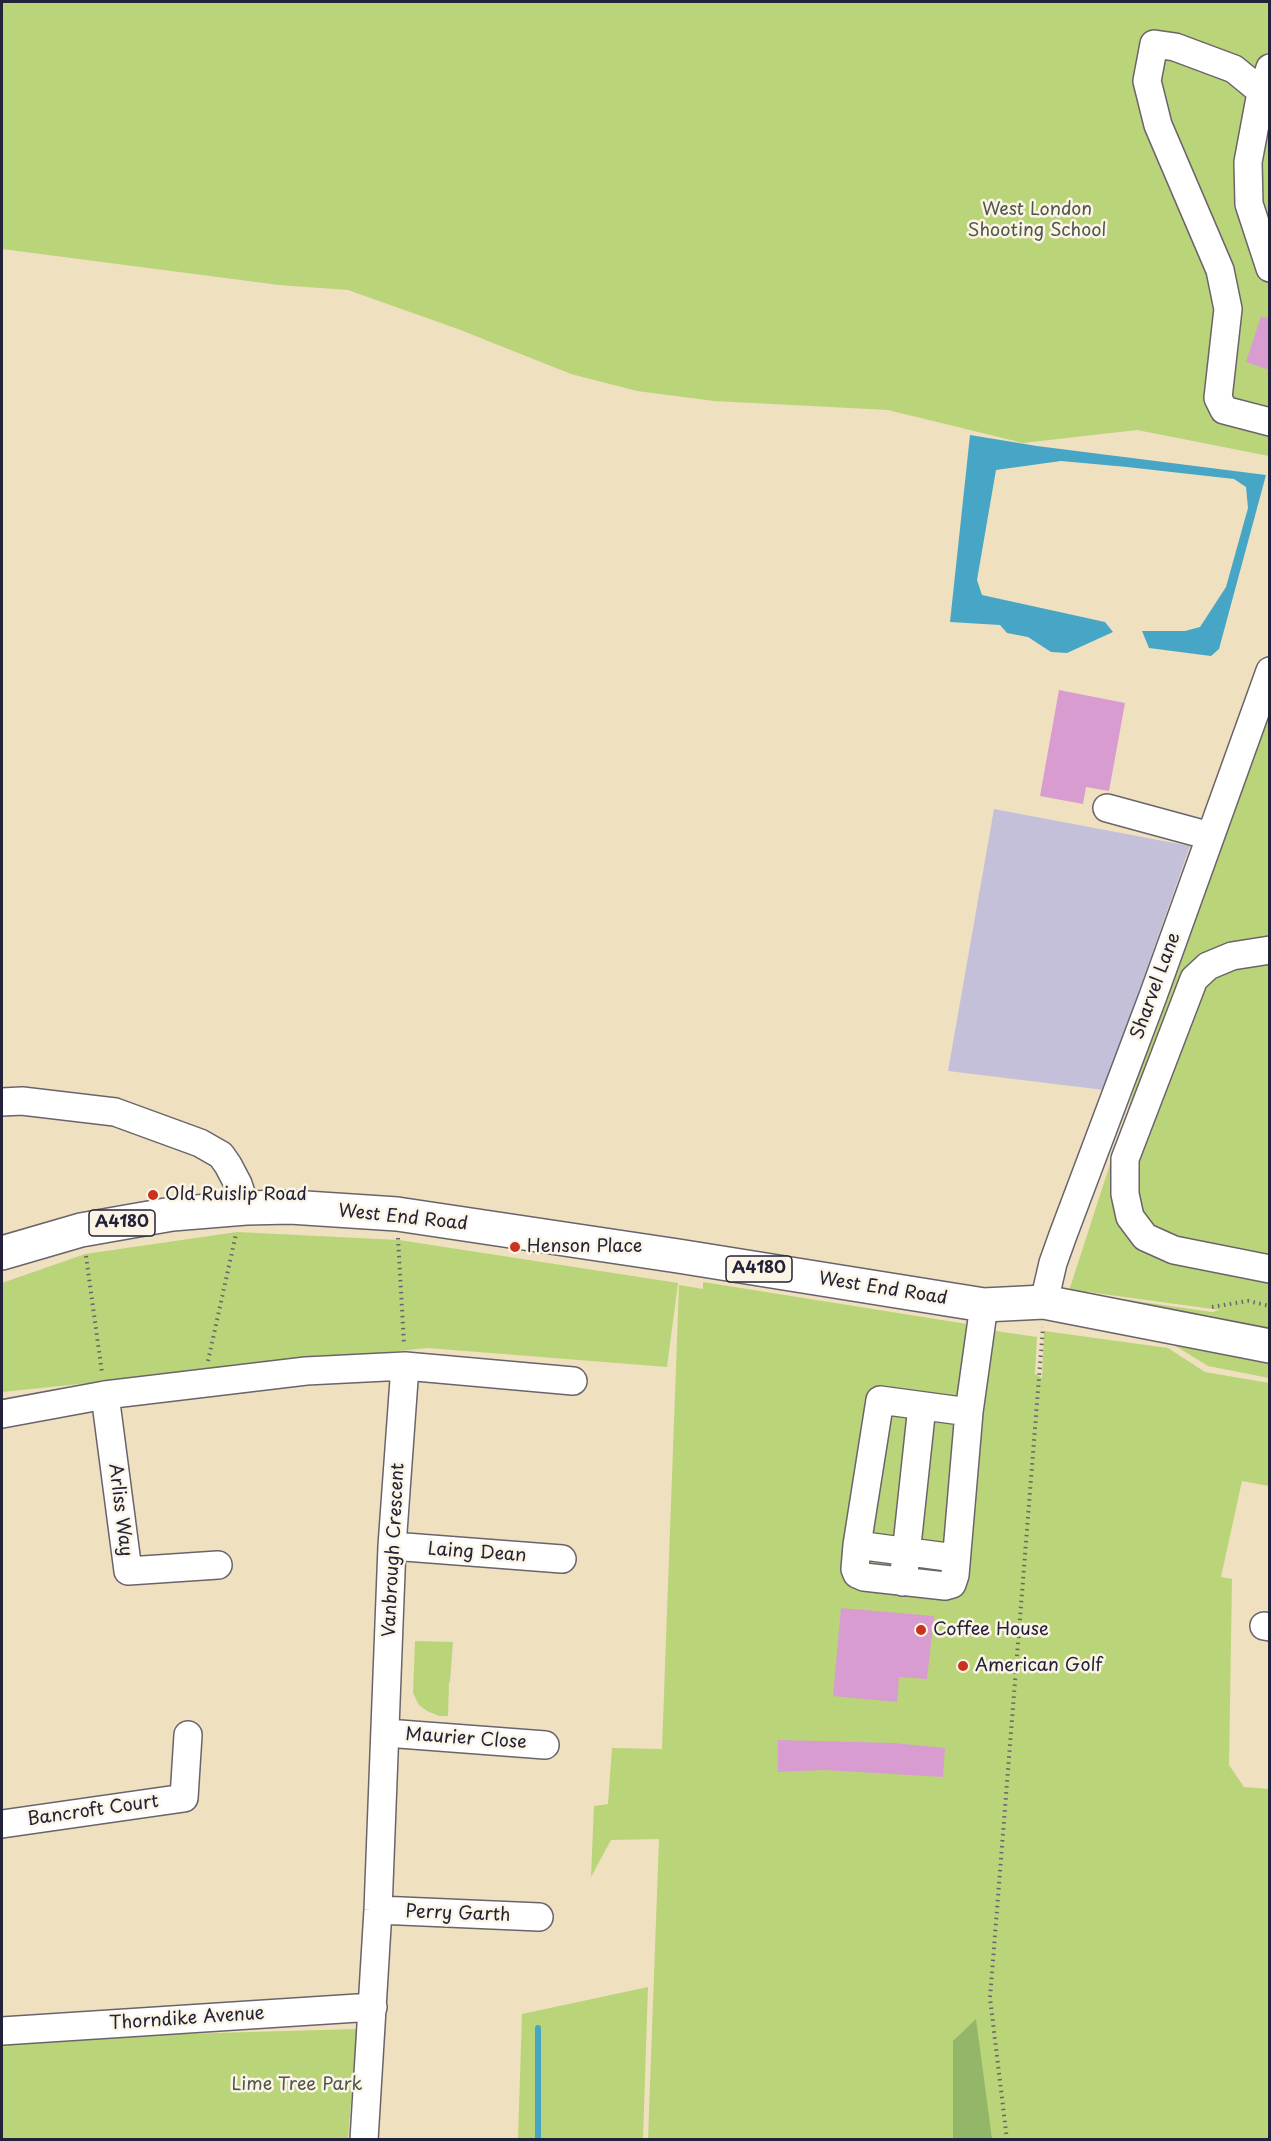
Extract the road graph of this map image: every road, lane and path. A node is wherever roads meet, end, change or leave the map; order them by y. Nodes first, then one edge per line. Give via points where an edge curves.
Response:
1 (1266, 80) edge
2 (1269, 268) edge
3 (1269, 422) edge
4 (1269, 671) edge
5 (1107, 808) dead end
6 (1210, 836) junction
7 (1269, 950) edge
8 (2, 1102) edge
9 (241, 1218) junction
10 (398, 1234) dead end
11 (85, 1250) dead end
12 (2, 1254) edge
13 (1269, 1269) edge
14 (1044, 1302) junction
15 (984, 1305) junction
16 (1269, 1346) edge
17 (405, 1366) junction
18 (573, 1381) dead end
19 (204, 1383) junction
20 (105, 1395) junction
21 (922, 1406) junction
22 (969, 1412) junction
23 (2, 1414) edge
24 (857, 1545) junction
25 (392, 1546) junction
26 (906, 1551) junction
27 (955, 1558) junction
28 (562, 1560) dead end
29 (218, 1565) dead end
30 (903, 1582) junction
31 (386, 1733) junction
32 (188, 1735) dead end
33 (545, 1745) dead end
34 (2, 1824) edge
35 (378, 1910) junction
36 (539, 1917) dead end
37 (373, 2007) junction
38 (2, 2031) edge
39 (364, 2139) edge
40 (1007, 2139) edge

1 - 2 street via 1248,162 1249,204
1 - 3 street via 1175,47 1154,44 1147,81 1158,125 1220,270 1228,309 1218,398 1224,410
4 - 6 street, Sharvel Lane
5 - 6 street
6 - 14 street, Sharvel Lane via 1053,1263
7 - 13 street via 1232,956 1208,966 1194,979 1125,1159 1125,1194 1130,1217 1145,1237 1174,1250
8 - 9 street via 115,1112 212,1148 221,1155 238,1184
9 - 12 main road, A4180 via 172,1214 81,1230
9 - 15 main road, West End Road / A4180 via 290,1207 397,1214
9 - 19 path
10 - 17 path
11 - 20 path
14 - 15 main road, West End Road / A4180
14 - 16 main road, West End Road / A4180
14 - 40 path via 990,1998
15 - 22 street
17 - 18 street
17 - 19 street via 306,1371
17 - 25 street, Vanbrough Crescent
19 - 20 street
20 - 23 street
20 - 29 street, Arliss Way via 128,1571
21 - 22 street
21 - 24 street via 880,1400
21 - 26 street
22 - 27 street
24 - 26 street
24 - 30 street via 857,1574
25 - 28 street, Laing Dean
25 - 31 street, Vanbrough Crescent
26 - 27 street
26 - 30 street
27 - 30 street via 952,1584
31 - 33 street, Maurier Close
31 - 35 street, Vanbrough Crescent
32 - 34 street, Bancroft Court via 184,1798
35 - 36 street, Perry Garth
35 - 37 street, Vanbrough Crescent
37 - 38 street, Thorndike Avenue
37 - 39 street, Vanbrough Crescent

